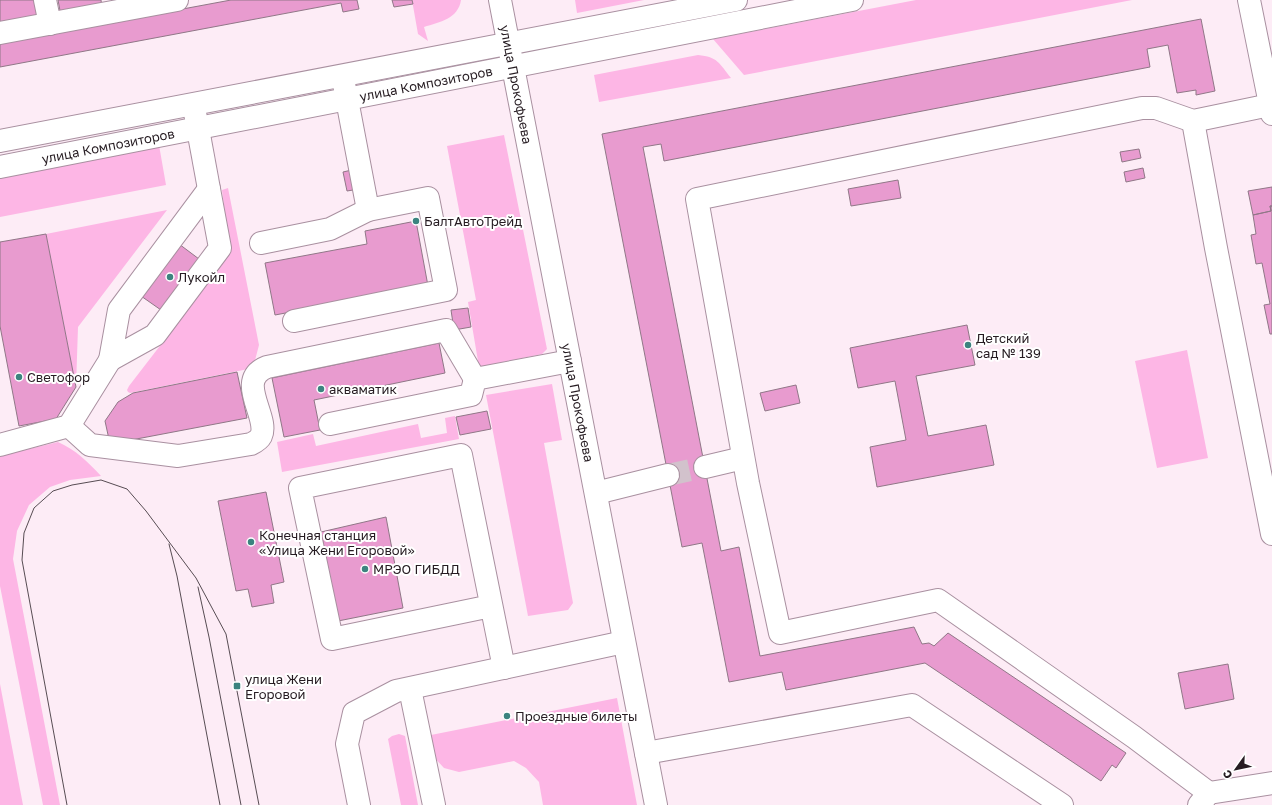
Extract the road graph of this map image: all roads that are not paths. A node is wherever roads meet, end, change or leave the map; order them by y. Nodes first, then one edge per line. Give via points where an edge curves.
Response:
1 (45, 0) edge
2 (177, 0) edge
3 (500, 0) edge
4 (736, 0) edge
5 (852, 0) edge
6 (1249, 0) edge
7 (114, 6) edge
8 (50, 24) junction
9 (0, 33) edge
10 (508, 44) junction
11 (513, 66) junction
12 (343, 75) junction
13 (1269, 77) edge
14 (347, 99) junction
15 (194, 104) junction
16 (1271, 110) edge
17 (1194, 121) junction
18 (198, 128) junction
19 (0, 141) edge
20 (0, 167) edge
21 (209, 189) junction
22 (368, 210) junction
23 (261, 243) dead end
24 (294, 321) dead end
25 (110, 360) junction
26 (570, 361) junction
27 (475, 380) junction
28 (330, 424) dead end
29 (69, 426) junction
30 (0, 445) edge
31 (744, 458) junction
32 (705, 467) tunnel mouth
33 (668, 475) tunnel mouth
34 (596, 493) junction
35 (1272, 534) edge
36 (491, 606) junction
37 (624, 642) junction
38 (504, 668) junction
39 (410, 688) junction
40 (646, 753) junction
41 (1272, 783) edge
42 (1204, 799) edge
43 (359, 805) edge
44 (434, 805) edge
45 (656, 805) edge
46 (1062, 805) edge

1 - 8 street
2 - 7 street
3 - 10 street, улица Прокофьева
4 - 10 street, улица Композиторов
5 - 11 street, улица Композиторов
6 - 13 street
7 - 8 street
8 - 9 street
10 - 11 street, улица Прокофьева
10 - 12 street, улица Композиторов
11 - 14 street, улица Композиторов
11 - 26 street, улица Прокофьева
12 - 14 street
12 - 15 street, улица Композиторов
13 - 16 street
14 - 18 street, улица Композиторов
14 - 22 street
15 - 18 street
15 - 19 street, улица Композиторов
16 - 17 street
17 - 31 street via 1156,108 1142,108 697,199
17 - 35 street
18 - 20 street, улица Композиторов
18 - 21 street
21 - 25 street via 119,310
21 - 25 street via 220,248 155,335
22 - 23 street via 330,229
22 - 24 street via 428,198 446,290
25 - 29 street
26 - 27 street
26 - 34 street, улица Прокофьева
27 - 28 street via 471,395
27 - 29 street via 446,330 259,370 253,383 253,391 262,435 251,444 178,456 90,445
29 - 30 street
31 - 32 street
31 - 42 street via 780,633 938,600 1134,737
33 - 34 street
34 - 37 street, улица Прокофьева
36 - 36 street via 332,639 300,488 462,455
36 - 38 street
37 - 38 street
37 - 40 street, улица Прокофьева
38 - 39 street
39 - 43 street via 396,691 354,713 347,744
39 - 44 street
40 - 45 street, улица Прокофьева
40 - 46 street via 912,705
41 - 42 street

